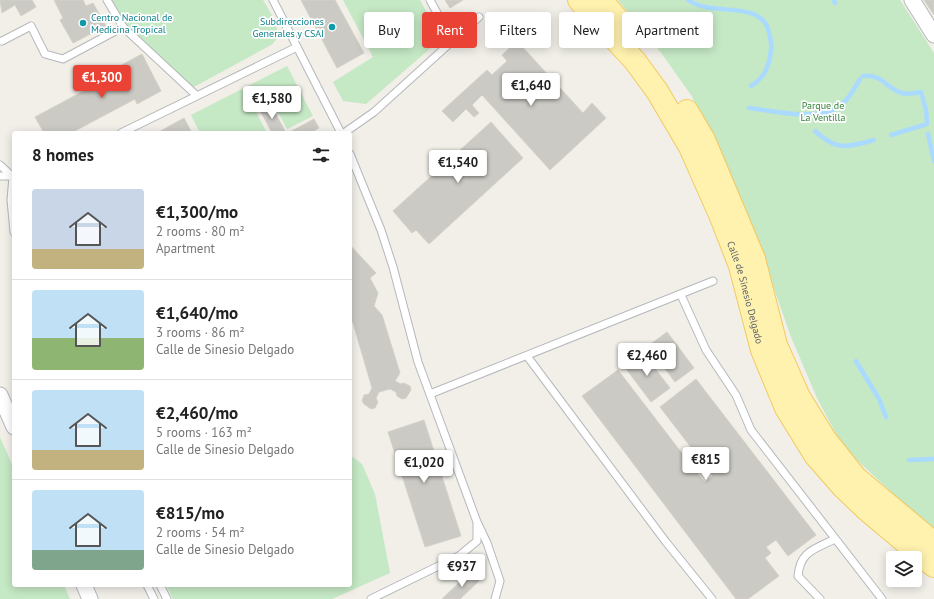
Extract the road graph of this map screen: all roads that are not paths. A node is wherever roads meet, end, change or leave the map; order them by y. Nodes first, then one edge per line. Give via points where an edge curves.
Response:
1 (107, 0) edge
2 (273, 0) edge
3 (430, 0) edge
4 (578, 0) edge
5 (601, 0) edge
6 (912, 0) edge
7 (437, 12) edge
8 (123, 28) junction
9 (934, 35) edge
10 (2, 41) dead end
11 (297, 47) junction
12 (443, 48) edge
13 (196, 95) junction
14 (125, 131) edge
15 (342, 131) edge
16 (346, 131) edge
17 (352, 159) edge
18 (0, 165) edge
19 (0, 176) edge
20 (12, 176) edge
21 (12, 178) edge
22 (12, 193) edge
23 (12, 211) edge
24 (713, 281) dead end
25 (681, 295) junction
26 (527, 356) junction
27 (430, 394) junction
28 (0, 395) edge
29 (12, 422) edge
30 (477, 522) junction
31 (835, 539) junction
32 (934, 543) edge
33 (934, 566) edge
34 (85, 587) edge
35 (148, 587) edge
36 (161, 587) edge
37 (90, 599) edge
38 (154, 599) edge
39 (167, 599) edge
40 (371, 599) edge
41 (495, 599) edge
42 (712, 599) edge
43 (820, 599) edge
44 (882, 599) edge

1 - 8 lane
2 - 11 lane
3 - 7 lane
4 - 33 main road, Calle de Sinesio Delgado via 636,60 690,147 740,266 762,350 786,408 811,448 842,487
5 - 32 main road, Calle de Sinesio Delgado via 670,82 704,140 754,259 776,345 799,397 817,427 856,478
6 - 9 street
8 - 10 lane via 63,59 45,54 32,26
8 - 13 lane
11 - 13 lane
11 - 15 lane
12 - 16 lane via 374,112
13 - 14 lane
17 - 27 lane via 393,267 418,362
18 - 20 lane
19 - 21 lane
22 - 23 lane
24 - 25 lane
25 - 26 lane
25 - 31 lane via 706,350 736,395 751,430
26 - 27 lane
26 - 42 lane via 666,542
27 - 30 lane
28 - 29 street
30 - 40 lane via 477,541 459,556
30 - 41 lane via 500,582
31 - 43 lane via 807,554 799,564 798,576
31 - 44 lane
34 - 37 street
35 - 38 lane
36 - 39 lane

